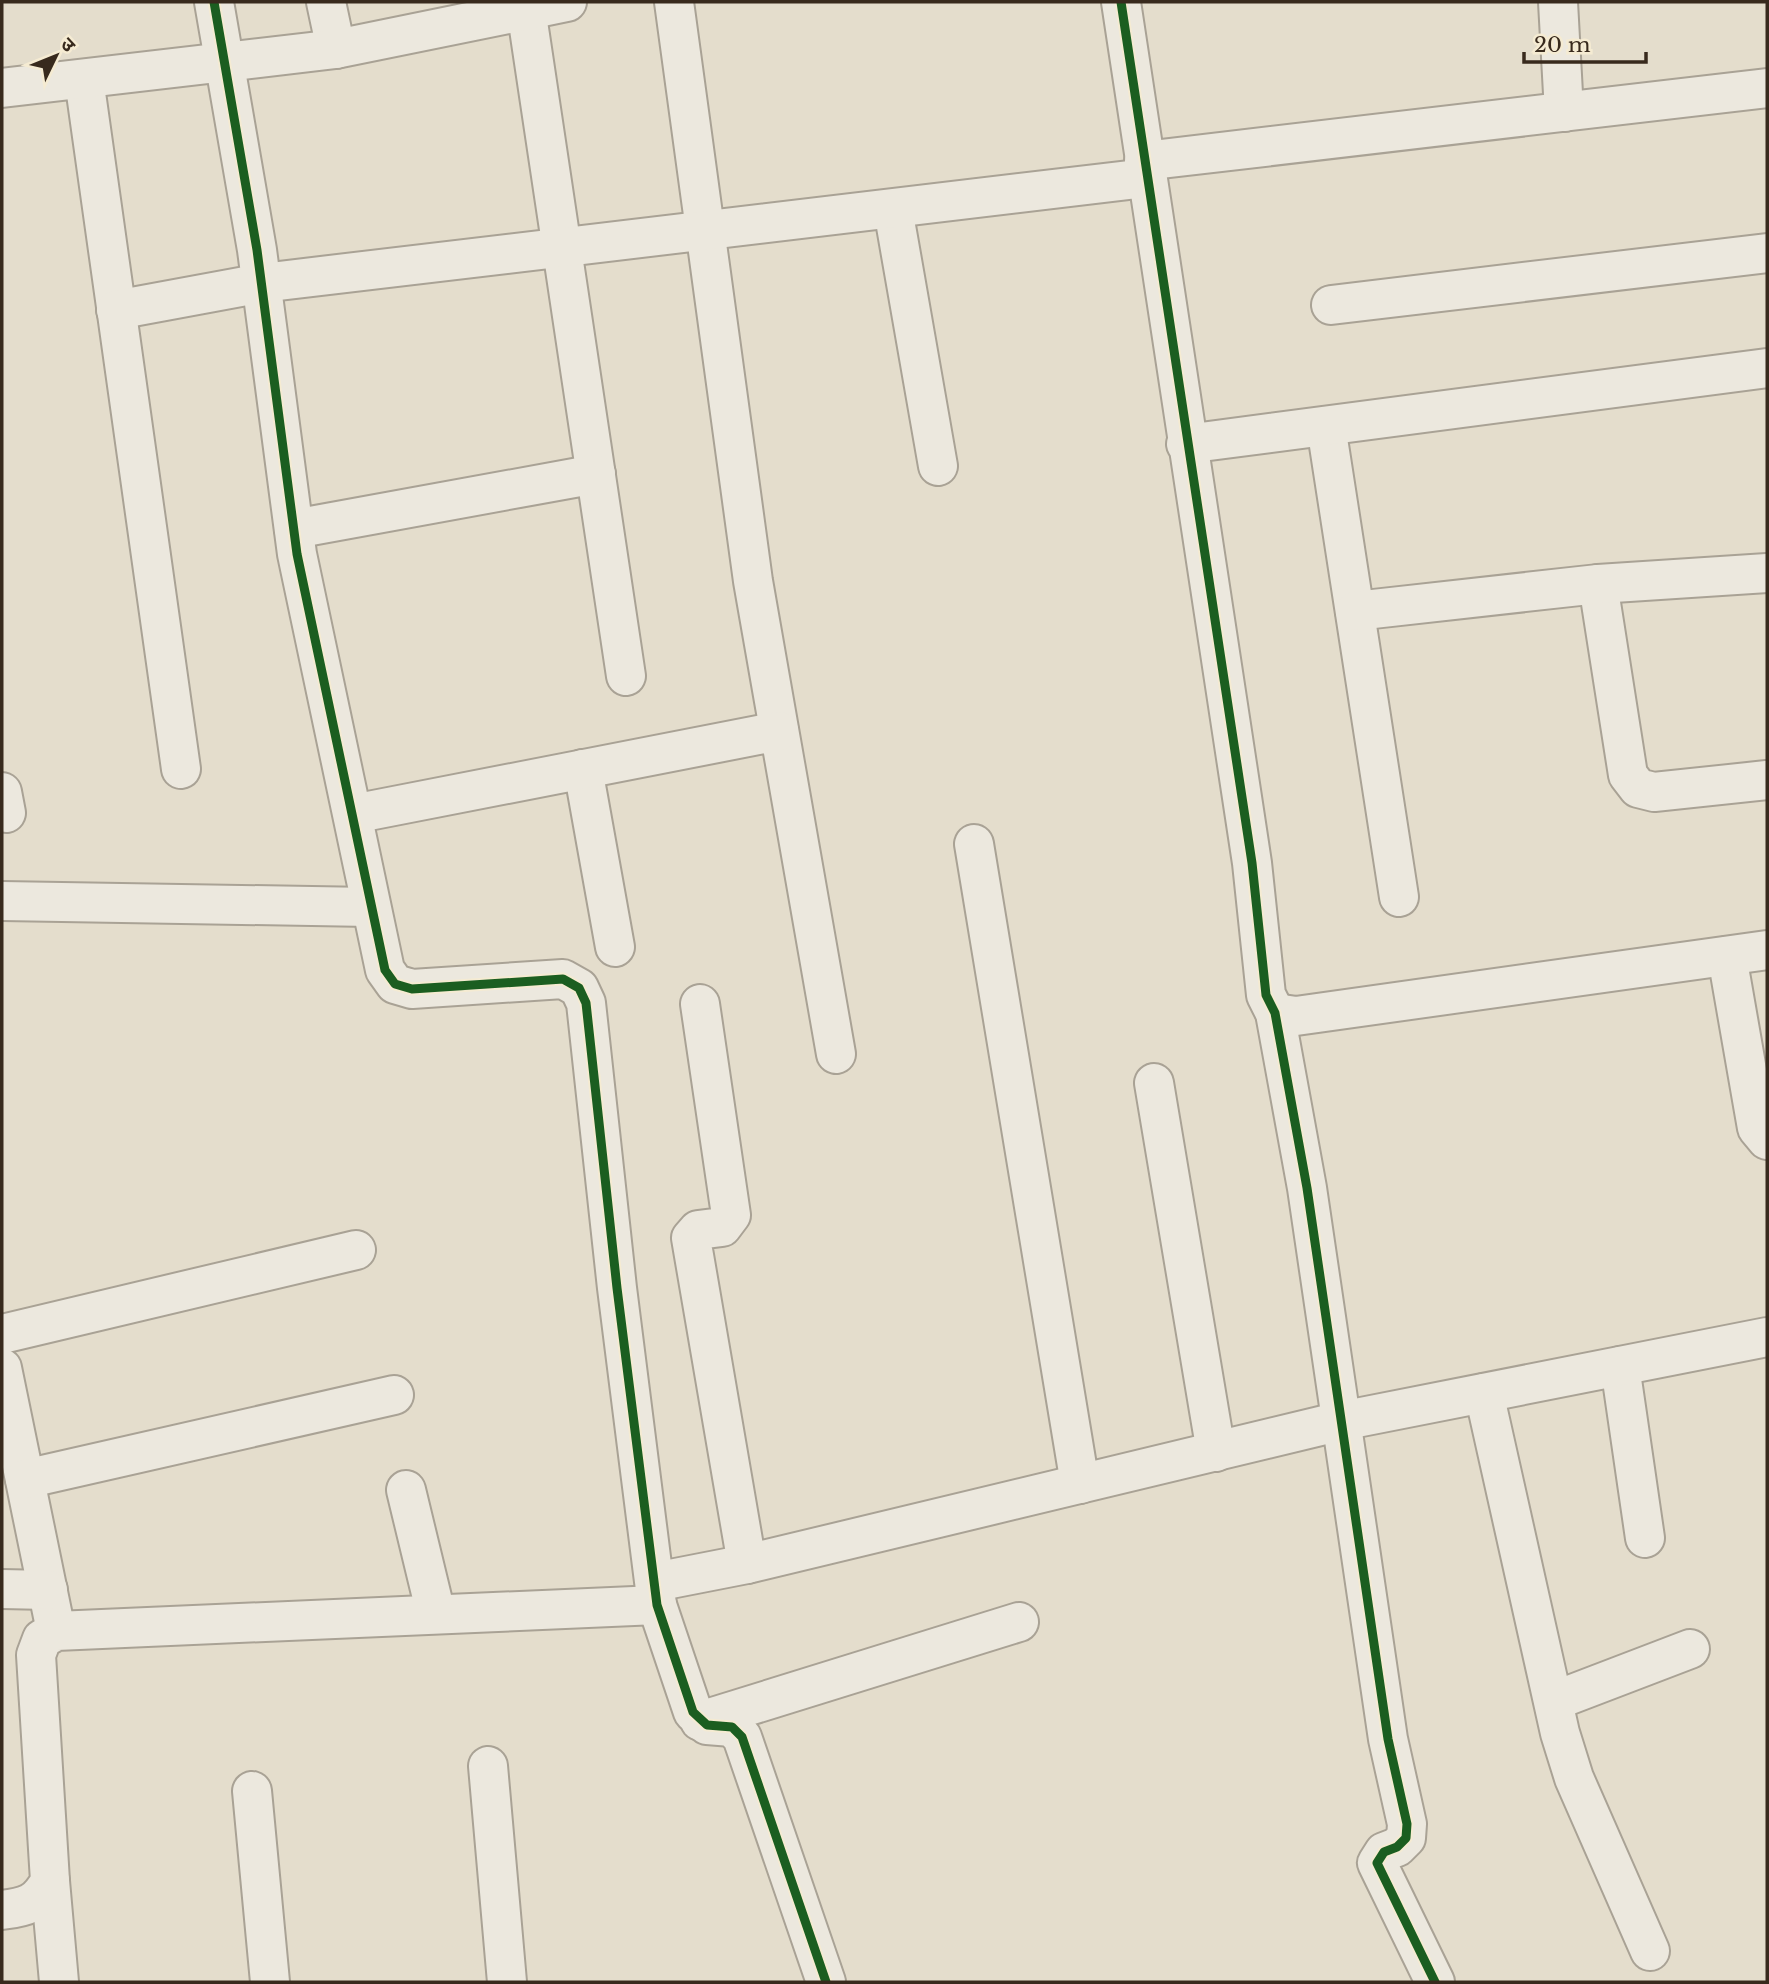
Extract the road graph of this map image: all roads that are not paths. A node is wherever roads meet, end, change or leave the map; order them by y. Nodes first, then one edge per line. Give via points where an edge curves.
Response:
1 (214, 2) edge
2 (326, 2) edge
3 (567, 2) edge
4 (674, 2) edge
5 (1121, 2) edge
6 (1558, 2) edge
7 (526, 6) edge
8 (336, 49) junction
9 (226, 64) junction
10 (84, 79) junction
11 (2, 88) edge
12 (1767, 88) edge
13 (1564, 112) junction
14 (1145, 170) junction
15 (893, 209) junction
16 (705, 231) junction
17 (561, 249) junction
18 (1767, 253) edge
19 (262, 283) junction
20 (1331, 305) dead end
21 (117, 310) junction
22 (1767, 368) edge
23 (1326, 426) junction
24 (1186, 444) junction
25 (939, 466) dead end
26 (596, 474) junction
27 (294, 529) junction
28 (1767, 573) edge
29 (1598, 584) junction
30 (1355, 611) junction
31 (626, 676) dead end
32 (779, 731) junction
33 (181, 769) dead end
34 (583, 769) junction
35 (1767, 780) edge
36 (352, 814) junction
37 (974, 844) dead end
38 (1399, 897) dead end
39 (2, 901) edge
40 (370, 907) junction
41 (615, 947) dead end
42 (1767, 950) edge
43 (1727, 956) junction
44 (701, 1004) dead end
45 (1275, 1013) junction
46 (836, 1054) dead end
47 (1154, 1083) dead end
48 (1767, 1140) edge
49 (356, 1250) dead end
50 (2, 1334) edge
51 (1767, 1337) edge
52 (1620, 1366) junction
53 (2, 1368) edge
54 (1484, 1393) junction
55 (394, 1395) dead end
56 (1340, 1421) junction
57 (1216, 1452) junction
58 (24, 1479) junction
59 (1080, 1484) junction
60 (405, 1490) dead end
61 (1645, 1538) dead end
62 (747, 1564) junction
63 (2, 1589) edge
64 (48, 1590) junction
65 (656, 1594) junction
66 (436, 1614) junction
67 (1019, 1622) dead end
68 (56, 1631) junction
69 (1690, 1649) dead end
70 (1554, 1702) junction
71 (700, 1721) junction
72 (488, 1766) dead end
73 (252, 1791) dead end
74 (50, 1881) junction
75 (2, 1910) edge
76 (1650, 1951) dead end
77 (59, 1982) edge
78 (271, 1982) edge
79 (507, 1982) edge
80 (826, 1982) edge
81 (1435, 1982) edge

1 - 9 street
2 - 8 street
3 - 7 street
4 - 16 street
5 - 14 street
6 - 13 street
7 - 8 street
7 - 17 street
8 - 9 street
9 - 10 street
9 - 19 street
10 - 11 street
10 - 21 street
12 - 13 street
13 - 14 street
14 - 15 street
14 - 24 street
15 - 16 street
15 - 25 street
16 - 17 street
16 - 32 street via 752,581
17 - 19 street
17 - 26 street
18 - 20 street
19 - 21 street
19 - 27 street
21 - 33 street
22 - 23 street
23 - 24 street
23 - 30 street
24 - 45 street via 1252,863 1266,995
26 - 27 street
26 - 31 street
27 - 36 street
28 - 29 street
29 - 30 street
29 - 35 street via 1628,775 1639,788 1654,792
30 - 38 street
32 - 34 street
32 - 46 street
34 - 36 street
34 - 41 street
36 - 40 street
37 - 59 street
39 - 40 street
40 - 65 street via 385,970 395,984 412,989 564,979 579,988 586,1003
42 - 43 street
43 - 45 street via 1296,1016
43 - 48 street via 1757,1128
44 - 62 street via 731,1215 722,1227 698,1230 691,1238
45 - 56 street via 1307,1188
47 - 57 street
49 - 50 street
51 - 52 street
52 - 54 street
52 - 61 street
53 - 58 street
54 - 56 street
54 - 70 street
55 - 58 street
56 - 57 street
56 - 81 street via 1388,1739 1408,1824 1406,1838 1384,1852 1377,1863
57 - 59 street
58 - 64 street
59 - 62 street
60 - 66 street
62 - 65 street
63 - 64 street
64 - 68 street
65 - 66 street
65 - 71 street via 693,1712
66 - 68 street
67 - 71 street
68 - 74 street via 42,1639 36,1655
69 - 70 street
70 - 76 street via 1574,1778
71 - 80 street via 732,1727 742,1737
72 - 79 street
73 - 78 street
74 - 75 street via 41,1897 27,1907
74 - 77 street

